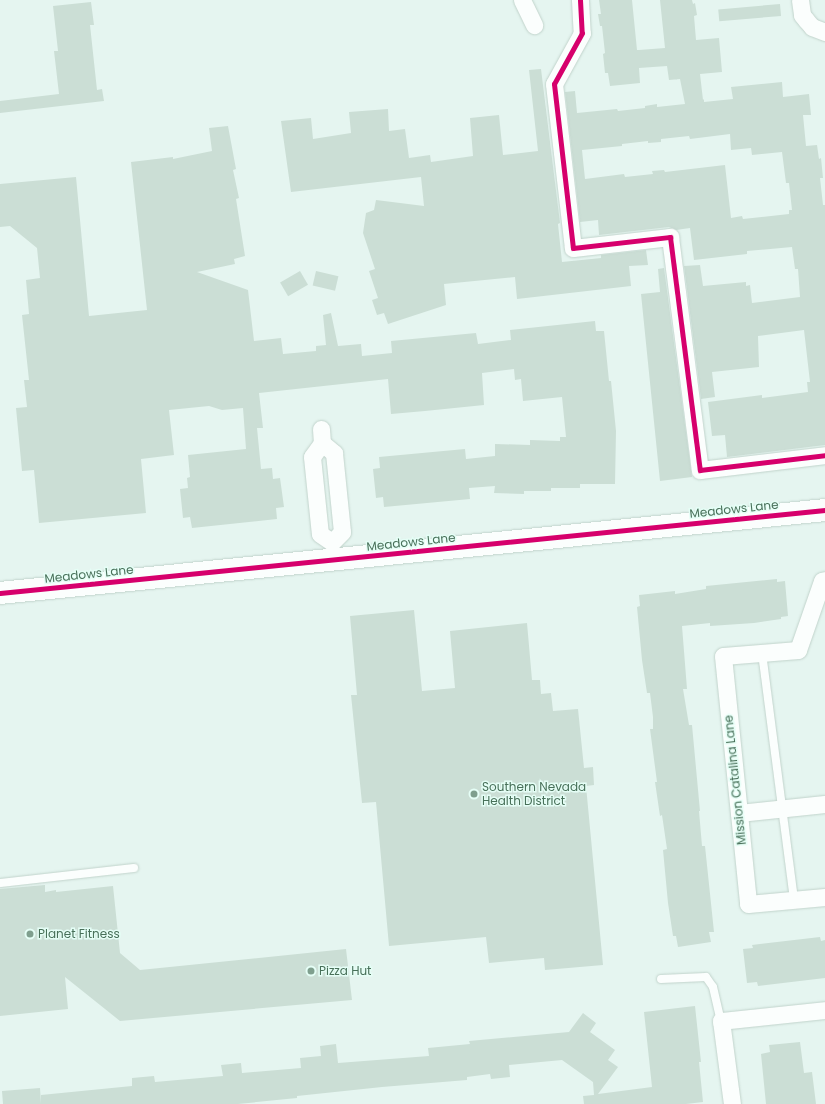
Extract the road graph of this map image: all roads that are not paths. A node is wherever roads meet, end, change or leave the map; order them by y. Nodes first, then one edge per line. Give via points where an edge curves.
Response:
1 (522, 0) edge
2 (580, 0) edge
3 (800, 0) edge
4 (534, 25) dead end
5 (825, 32) edge
6 (825, 455) edge
7 (825, 510) edge
8 (333, 551) junction
9 (825, 580) edge
10 (0, 593) edge
11 (762, 653) junction
12 (825, 804) edge
13 (783, 808) junction
14 (739, 813) junction
15 (134, 868) dead end
16 (0, 883) edge
17 (825, 897) edge
18 (794, 900) junction
19 (661, 979) dead end
20 (825, 1010) edge
21 (721, 1021) junction
22 (732, 1104) edge

1 - 4 street
2 - 6 street via 582,33 554,84 573,248 670,237 700,470
3 - 5 street via 802,15 812,27
7 - 8 street, Meadows Lane
8 - 8 street via 320,534 312,457 321,436 334,453 342,532
8 - 10 street, Meadows Lane
9 - 11 street via 822,581 798,650
11 - 13 lane
11 - 14 street, Mission Catalina Lane via 723,656
12 - 13 street
13 - 14 street
13 - 18 lane
14 - 18 street, Mission Catalina Lane via 748,904
15 - 16 lane
17 - 18 street
19 - 21 lane via 706,977 713,987
20 - 21 street
21 - 22 street

